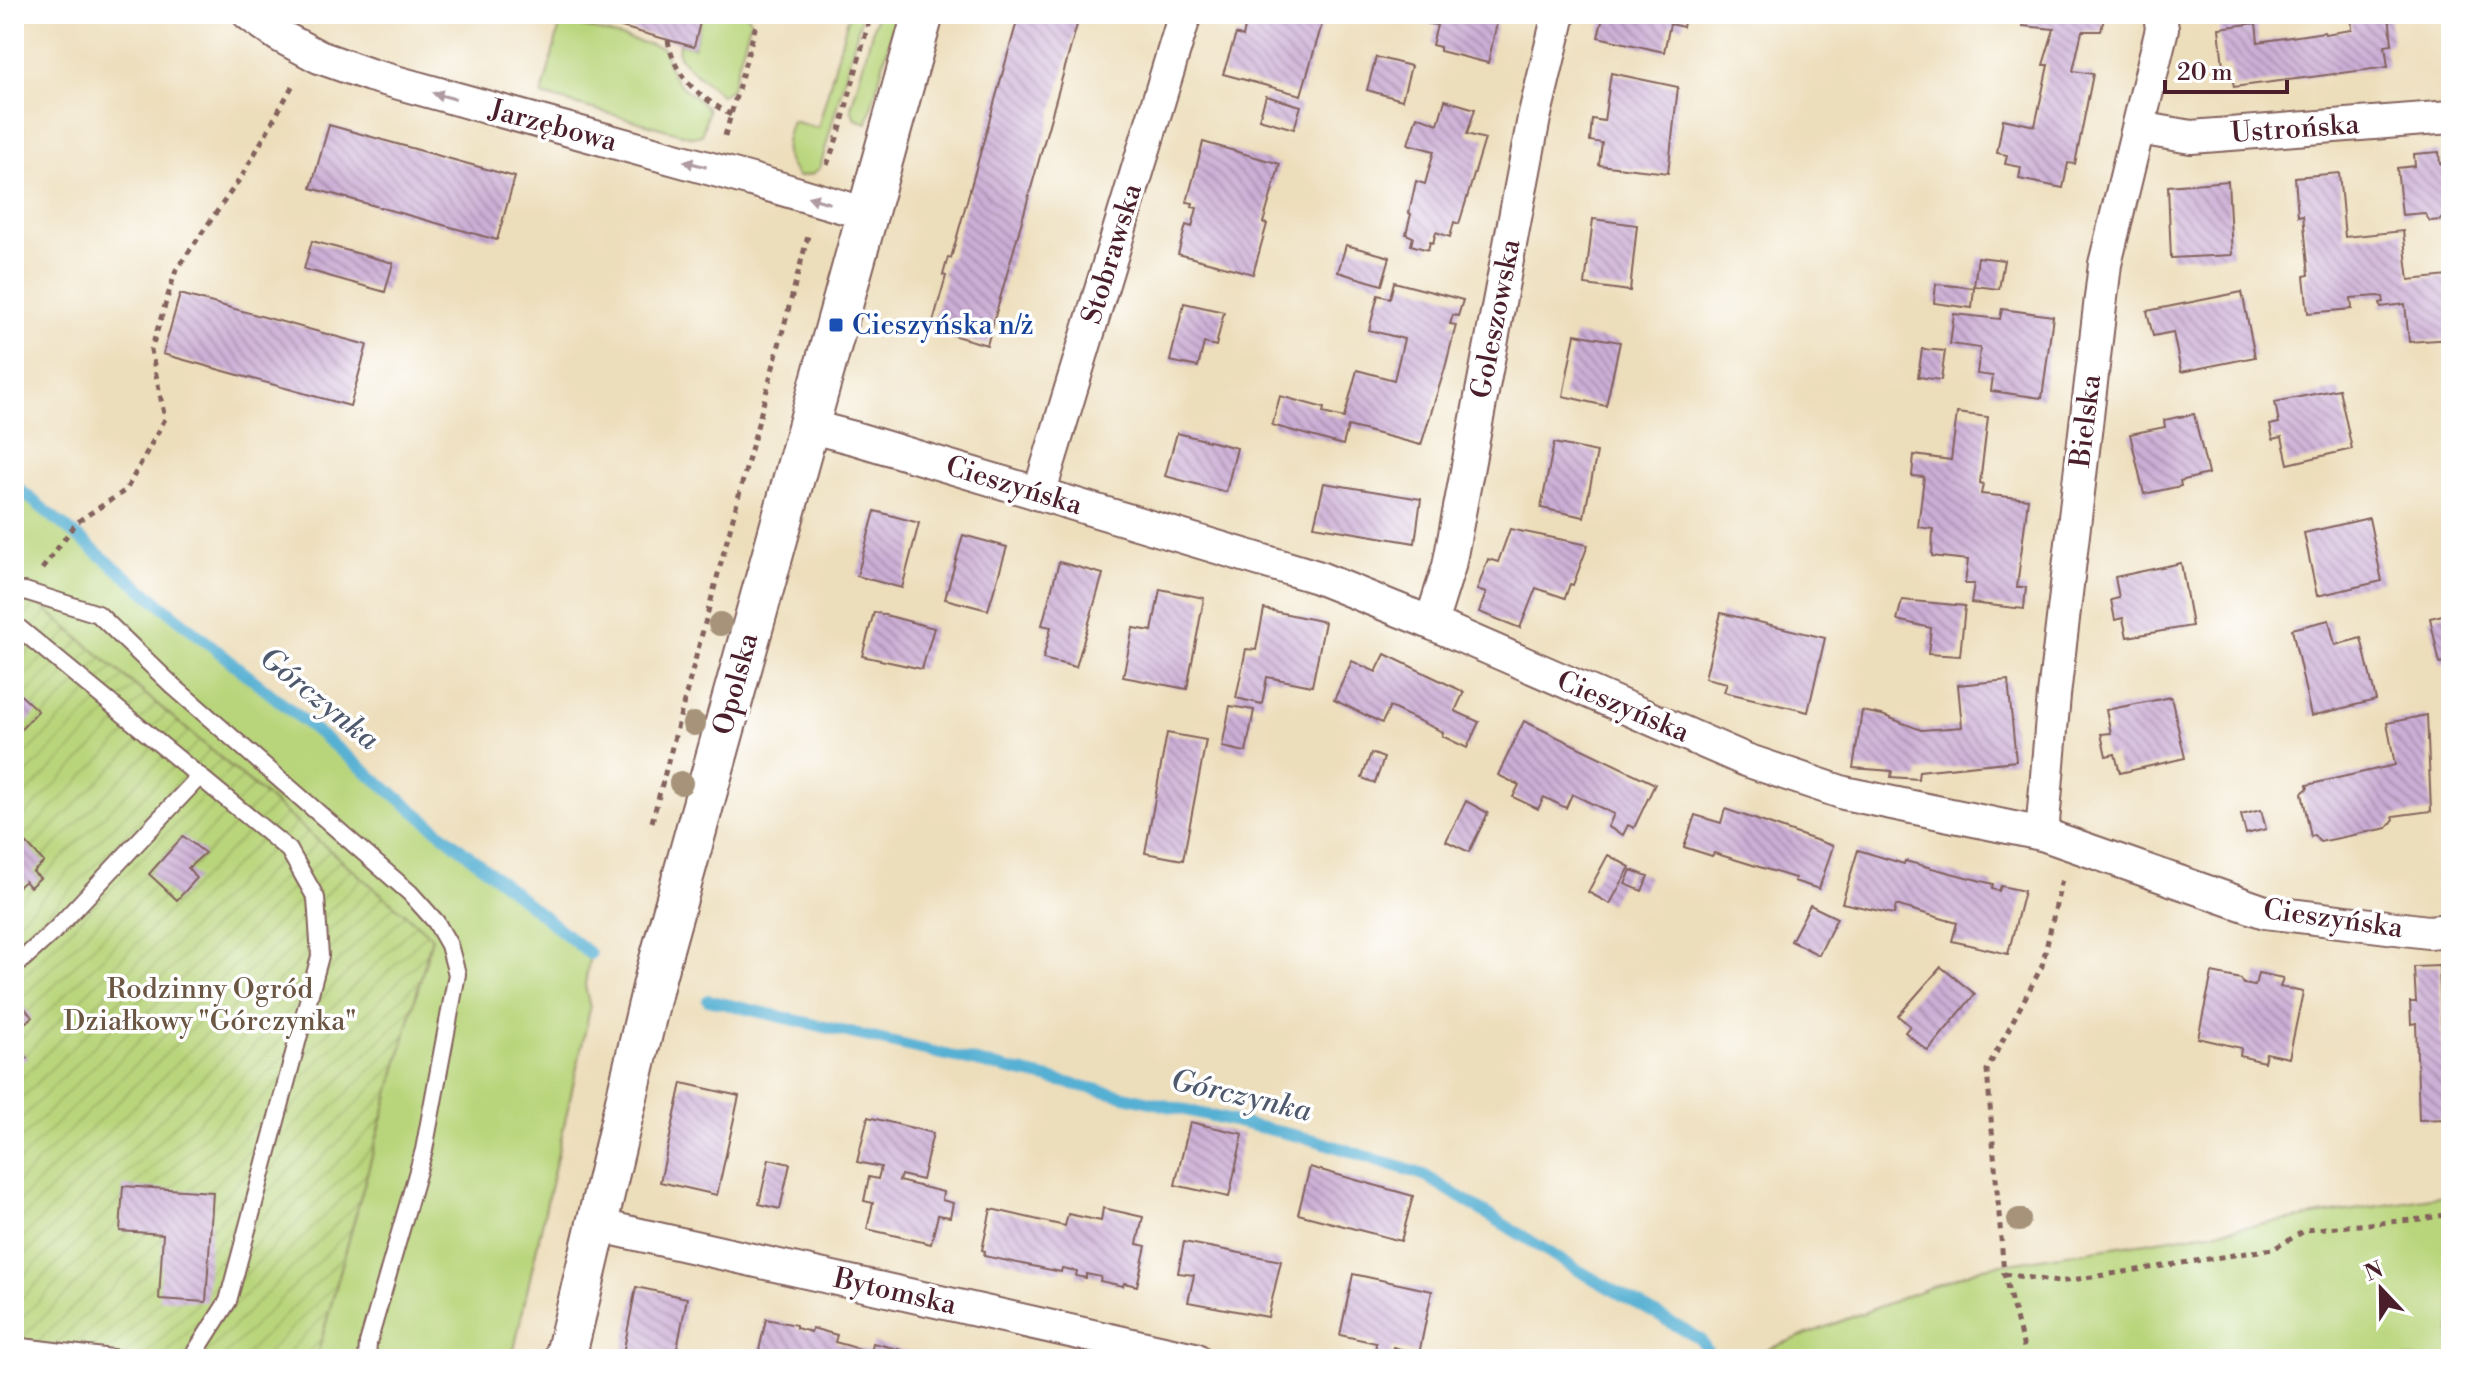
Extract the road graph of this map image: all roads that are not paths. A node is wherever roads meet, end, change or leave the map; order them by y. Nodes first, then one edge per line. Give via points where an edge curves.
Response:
1 (249, 14) edge
2 (923, 14) edge
3 (1185, 14) edge
4 (1559, 14) edge
5 (2160, 14) edge
6 (2451, 117) edge
7 (2139, 128) junction
8 (867, 214) junction
9 (808, 426) junction
10 (1039, 494) junction
11 (25, 591) dead end
12 (1431, 623) junction
13 (14, 624) edge
14 (200, 776) junction
15 (2056, 839) junction
16 (2451, 930) edge
17 (14, 967) edge
18 (596, 1225) junction
19 (14, 1346) edge
20 (120, 1359) edge
21 (191, 1359) edge
22 (367, 1359) edge
23 (565, 1359) edge
24 (1195, 1359) edge

8 -> 1 street, Jarzębowa via 370,75 311,52
2 - 8 street, Opolska
3 - 10 street, Stobrawska
4 - 12 street, Goleszowska via 1534,118 1449,566
5 - 7 street, Bielska via 2162,29
6 - 7 street, Ustrońska via 2191,137
7 - 15 street, Bielska via 2105,264 2059,648
8 - 9 street, Opolska
9 - 10 street, Cieszyńska
9 - 18 street, Opolska via 656,974
10 - 12 street, Cieszyńska via 1317,577
11 - 22 lane via 98,614 410,893 449,945 457,974 432,1114
12 - 15 street, Cieszyńska via 1746,760 1844,793
13 - 14 lane
14 - 17 lane
14 - 21 lane via 289,850 316,898 320,956 228,1301
15 - 16 street, Cieszyńska via 2265,912 2428,932
18 - 23 street, Opolska
18 - 24 street, Bytomska
19 - 20 lane

